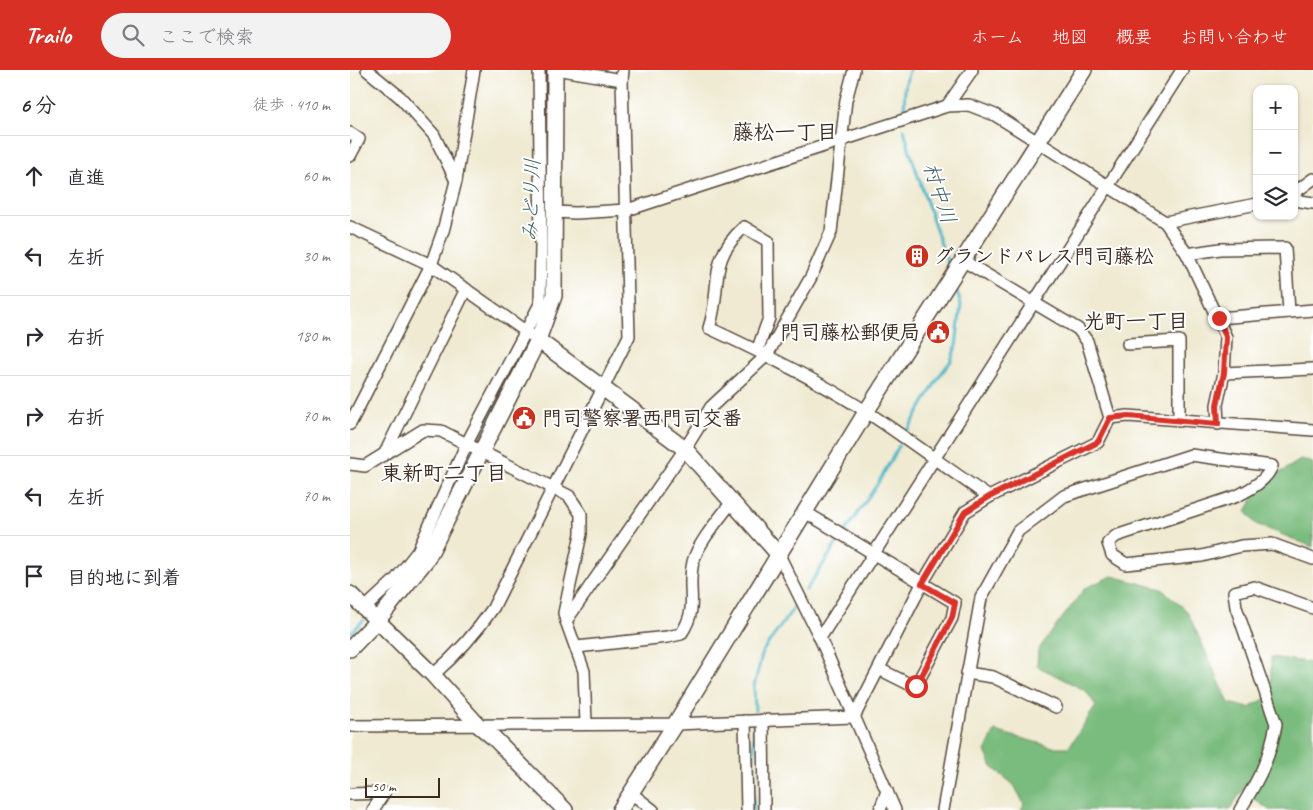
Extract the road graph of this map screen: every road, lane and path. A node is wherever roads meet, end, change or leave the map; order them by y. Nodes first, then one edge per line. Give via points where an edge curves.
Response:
1 (367, 70) edge
2 (474, 70) edge
3 (539, 70) edge
4 (555, 70) edge
5 (562, 70) edge
6 (854, 70) edge
7 (972, 70) edge
8 (1084, 70) edge
9 (1182, 70) edge
10 (622, 75) edge
11 (947, 106) junction
12 (350, 133) edge
13 (843, 141) junction
14 (1040, 141) junction
15 (350, 156) edge
16 (1313, 179) edge
17 (456, 182) junction
18 (1107, 185) junction
19 (1298, 190) edge
20 (1298, 201) edge
21 (1313, 203) edge
22 (1253, 205) edge
23 (627, 210) junction
24 (554, 212) junction
25 (1165, 222) junction
26 (350, 227) edge
27 (1187, 254) junction
28 (959, 264) junction
29 (431, 265) junction
30 (466, 289) junction
31 (1033, 304) junction
32 (1313, 310) edge
33 (1289, 312) junction
34 (1219, 318) junction
35 (532, 336) junction
36 (1128, 344) dead end
37 (762, 353) junction
38 (1313, 368) edge
39 (1224, 373) junction
40 (603, 390) junction
41 (866, 412) junction
42 (1110, 418) junction
43 (1178, 421) junction
44 (350, 424) edge
45 (1218, 424) junction
46 (1313, 430) edge
47 (467, 443) junction
48 (686, 449) junction
49 (481, 452) junction
50 (383, 456) junction
51 (934, 460) junction
52 (350, 464) edge
53 (552, 488) junction
54 (989, 497) junction
55 (731, 503) junction
56 (805, 512) junction
57 (874, 554) junction
58 (779, 555) junction
59 (1313, 558) edge
60 (922, 584) junction
61 (350, 594) edge
62 (365, 608) junction
63 (1313, 608) edge
64 (378, 620) junction
65 (566, 621) junction
66 (820, 638) junction
67 (577, 647) junction
68 (350, 649) edge
69 (879, 669) junction
70 (967, 673) junction
71 (433, 675) junction
72 (1056, 707) dead end
73 (854, 717) junction
74 (763, 720) junction
75 (745, 721) junction
76 (586, 723) junction
77 (477, 724) junction
78 (675, 724) junction
79 (350, 726) edge
80 (887, 790) junction
81 (631, 793) junction
82 (350, 794) edge
83 (373, 810) edge
84 (565, 810) edge
85 (620, 810) edge
86 (653, 810) edge
87 (747, 810) edge
88 (764, 810) edge
89 (880, 810) edge
90 (895, 810) edge
91 (943, 810) edge
92 (1240, 810) edge

1 - 17 street via 400,97 434,135
2 - 17 street
3 - 35 street via 540,304
4 - 24 street
5 - 10 street
6 - 13 street via 846,100
7 - 11 street
8 - 14 street
9 - 18 street
10 - 23 street
11 - 13 street
11 - 14 street via 969,105 995,115
12 - 15 street via 359,139
13 - 23 street
13 - 37 street via 830,232 811,277
14 - 18 street
14 - 28 street
16 - 19 street
17 - 29 street
18 - 25 street
18 - 31 street
20 - 21 street
22 - 25 street
23 - 24 street via 576,214
23 - 40 street via 629,336
24 - 35 street via 554,296
25 - 27 street
26 - 29 street
27 - 33 street via 1220,249 1285,248
27 - 34 street
28 - 31 street
28 - 41 street
29 - 30 street
29 - 44 street
30 - 35 street
30 - 50 street
31 - 42 street via 1078,329 1087,341
31 - 51 street
32 - 33 street
33 - 34 street
34 - 39 street via 1226,337
35 - 40 street
35 - 47 street
35 - 49 street
36 - 43 street via 1178,341
37 - 37 street via 709,328 716,307 717,267 723,252 744,226 768,241 769,318
37 - 41 street
37 - 48 street via 711,407
38 - 39 street
39 - 45 street via 1217,405
40 - 48 street
40 - 53 street
41 - 51 street
41 - 56 street
42 - 43 street via 1128,416
42 - 54 street via 1098,442
43 - 45 street
45 - 46 street
47 - 49 street
47 - 50 street via 441,431 423,430
47 - 62 street via 418,551 396,579
48 - 55 street
48 - 65 street
49 - 53 street
49 - 64 street via 427,559
50 - 52 street via 365,466
51 - 54 street
51 - 57 street
53 - 65 street via 569,496 581,514 581,534 564,613
53 - 71 street via 493,608 451,660
54 - 60 street via 965,512
55 - 58 street
55 - 67 street via 694,560 689,588 693,606 689,622 681,634
56 - 57 street
56 - 58 street
57 - 60 street
57 - 66 street
58 - 66 street
58 - 78 street
59 - 70 street via 1272,544 1126,564 1112,555 1108,542 1116,536 1238,496 1269,473 1272,466 1191,455 1064,496 1018,531 981,598
60 - 69 street
60 - 69 street via 955,603 952,618 916,686
61 - 62 street
62 - 64 street
63 - 92 street via 1254,587 1234,592 1236,607 1276,724 1264,771
64 - 68 street
64 - 71 street
65 - 67 street
66 - 73 street
67 - 76 street via 584,671
69 - 73 street
70 - 72 street via 993,677
70 - 91 street
71 - 77 street
73 - 74 street
73 - 80 street
74 - 75 street
74 - 88 street
75 - 78 street
75 - 87 street
76 - 77 street
76 - 78 street
77 - 79 street
77 - 84 street
78 - 81 street
80 - 89 street
80 - 90 street
81 - 85 street
81 - 86 street
82 - 83 street via 384,793

